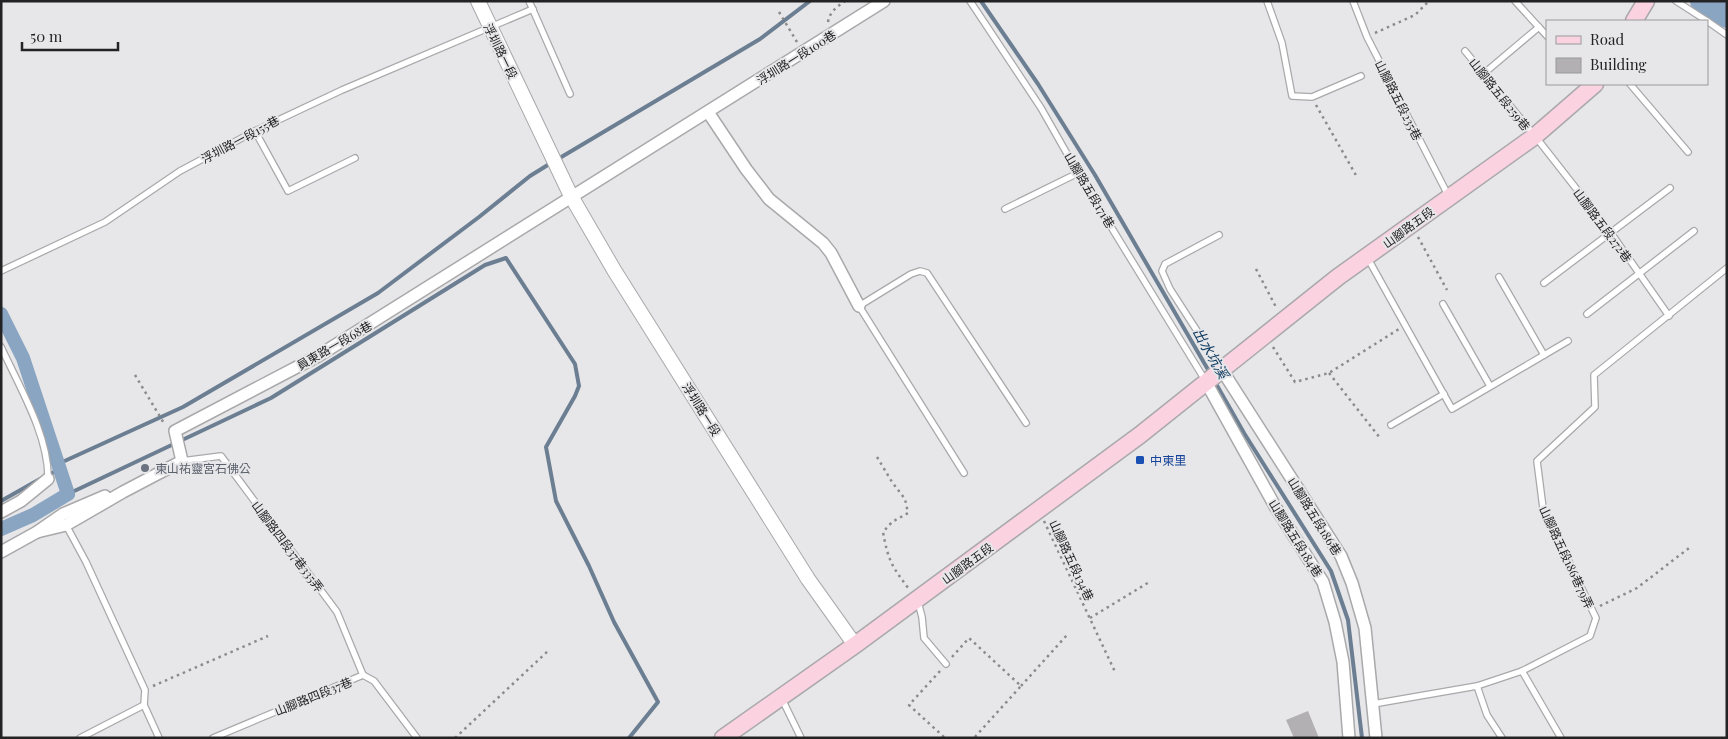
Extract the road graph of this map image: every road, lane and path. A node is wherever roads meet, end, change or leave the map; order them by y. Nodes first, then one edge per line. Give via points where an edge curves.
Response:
1 (478, 1) edge
2 (529, 1) edge
3 (845, 1) edge
4 (970, 1) edge
5 (1267, 1) edge
6 (1353, 1) edge
7 (1429, 1) edge
8 (1515, 1) edge
9 (1646, 1) edge
10 (1676, 1) edge
11 (881, 2) edge
12 (533, 9) junction
13 (779, 12) dead end
14 (1635, 20) edge
15 (1705, 20) edge
16 (1708, 22) edge
17 (490, 27) junction
18 (1539, 27) junction
19 (1727, 34) edge
20 (830, 35) junction
21 (1546, 35) edge
22 (1368, 37) junction
23 (1465, 51) dead end
24 (803, 52) junction
25 (1488, 70) dead end
26 (1361, 76) dead end
27 (1592, 85) edge
28 (1631, 85) edge
29 (570, 94) dead end
30 (1312, 97) junction
31 (708, 112) junction
32 (255, 131) junction
33 (1535, 136) junction
34 (1688, 152) dead end
35 (354, 158) dead end
36 (1078, 173) junction
37 (1358, 176) dead end
38 (1670, 188) dead end
39 (571, 196) junction
40 (1448, 197) junction
41 (1004, 208) dead end
42 (1411, 224) junction
43 (1694, 231) dead end
44 (1611, 233) junction
45 (1219, 235) dead end
46 (1366, 257) junction
47 (1727, 268) edge
48 (1256, 269) dead end
49 (1, 272) edge
50 (1639, 274) junction
51 (1499, 277) dead end
52 (1544, 283) dead end
53 (1447, 290) dead end
54 (1443, 304) dead end
55 (859, 306) junction
56 (1587, 314) dead end
57 (1669, 316) junction
58 (1284, 321) junction
59 (1404, 326) junction
60 (1266, 335) junction
61 (1568, 341) dead end
62 (1, 347) edge
63 (1544, 355) junction
64 (1222, 370) junction
65 (1329, 373) junction
66 (135, 375) dead end
67 (1206, 382) junction
68 (1490, 386) junction
69 (1444, 394) junction
70 (1026, 423) dead end
71 (1391, 425) dead end
72 (175, 431) junction
73 (1380, 438) dead end
74 (877, 457) dead end
75 (182, 461) junction
76 (964, 473) dead end
77 (48, 479) joint
78 (122, 492) junction
79 (1039, 510) junction
80 (1, 512) edge
81 (66, 525) junction
82 (37, 532) junction
83 (1689, 548) dead end
84 (1, 552) edge
85 (1150, 580) dead end
86 (917, 600) junction
87 (1592, 610) junction
88 (1090, 618) junction
89 (1067, 634) dead end
90 (268, 636) dead end
91 (855, 645) junction
92 (548, 651) dead end
93 (946, 664) junction
94 (1522, 670) junction
95 (1116, 674) dead end
96 (364, 675) junction
97 (1021, 686) junction
98 (1477, 686) junction
99 (145, 690) junction
100 (781, 697) junction
101 (1373, 704) junction
102 (144, 705) junction
103 (80, 738) edge
104 (159, 738) edge
105 (213, 738) edge
106 (417, 738) edge
107 (455, 738) edge
108 (723, 738) edge
109 (801, 738) edge
110 (945, 738) edge
111 (974, 738) edge
112 (1349, 738) edge
113 (1376, 738) edge
114 (1502, 738) edge
115 (1561, 738) edge

1 - 17 street, 浮圳路一段
2 - 12 lane
3 - 20 path via 830,14
4 - 36 lane, 山腳路五段171巷 via 1041,108
5 - 30 lane via 1282,43 1292,96
6 - 22 lane, 山腳路五段235巷
7 - 22 path via 1415,15
8 - 18 lane
9 - 14 main road
10 - 15 lane
11 - 20 street, 浮圳路一段100巷
12 - 17 lane, 浮圳路一段155巷
12 - 29 lane
13 - 24 path
16 - 19 lane
17 - 32 lane, 浮圳路一段155巷
17 - 39 street, 浮圳路一段
18 - 21 lane
18 - 25 lane
20 - 24 street, 浮圳路一段100巷
22 - 40 lane, 山腳路五段235巷
23 - 33 lane, 山腳路五段259巷
24 - 31 street, 浮圳路一段100巷
26 - 30 lane
27 - 33 main road, 山腳路五段
28 - 34 lane
30 - 37 path
31 - 39 street, 浮圳路一段100巷
31 - 55 street via 769,199 831,253
32 - 35 lane via 288,191
32 - 49 lane, 浮圳路一段155巷 via 180,171 106,222
33 - 40 main road, 山腳路五段
33 - 44 lane, 山腳路五段272巷
36 - 41 lane
36 - 67 lane, 山腳路五段171巷
38 - 44 lane
39 - 72 street, 員東路一段68巷 via 318,356
39 - 91 street, 浮圳路一段 via 808,579
40 - 42 main road, 山腳路五段
42 - 46 main road, 山腳路五段
42 - 53 path
43 - 50 lane
44 - 50 lane, 山腳路五段272巷
44 - 52 lane
45 - 64 lane via 1165,264 1162,271
46 - 58 main road, 山腳路五段
46 - 59 lane
47 - 57 lane
48 - 58 path
50 - 56 lane
50 - 57 lane, 山腳路五段272巷
51 - 63 lane
54 - 68 lane
55 - 70 lane via 911,274 927,273
55 - 76 lane
57 - 87 lane, 山腳路五段186巷79弄 via 1594,375 1595,407 1537,461 1543,508
58 - 60 main road, 山腳路五段
59 - 65 path
59 - 69 lane
60 - 64 main road, 山腳路五段
60 - 65 path via 1295,382
61 - 63 lane
62 - 77 lane via 39,431 49,465
63 - 68 lane
64 - 67 main road, 山腳路五段
64 - 101 street, 山腳路五段186巷 via 1341,556 1365,628
65 - 73 path
66 - 72 path via 165,425
67 - 79 main road, 山腳路五段
67 - 112 street, 山腳路五段184巷 via 1276,508 1324,582 1343,662
68 - 69 lane via 1452,409
69 - 71 lane
72 - 75 street
74 - 86 path via 905,499 908,513 892,522 883,532 887,553 892,566
75 - 78 street
75 - 96 lane, 山腳路四段37巷335弄 via 220,456 337,612
77 - 80 street
78 - 81 street
78 - 82 street via 110,493 63,514
79 - 86 main road, 山腳路五段
79 - 88 path, 山腳路五段134巷
81 - 82 street
81 - 99 lane
82 - 84 street
83 - 87 path via 1637,588
85 - 88 path, 山腳路五段134巷
86 - 91 main road, 山腳路五段
86 - 93 lane via 924,638
87 - 94 lane, 山腳路五段186巷79弄 via 1596,618 1590,636
88 - 95 path, 山腳路五段134巷
89 - 97 path
90 - 99 path
91 - 100 main road, 山腳路五段
92 - 107 path
93 - 97 path via 969,638
93 - 110 path via 909,705
94 - 98 lane, 山腳路五段186巷79弄
94 - 115 lane
96 - 105 lane, 山腳路四段37巷
96 - 106 lane, 山腳路四段37巷 via 374,681
97 - 111 path
98 - 101 lane, 山腳路五段186巷79弄
98 - 114 lane via 1487,715
99 - 102 lane
100 - 108 main road, 山腳路五段
100 - 109 lane
101 - 113 street, 山腳路五段186巷
102 - 103 lane
102 - 104 lane

